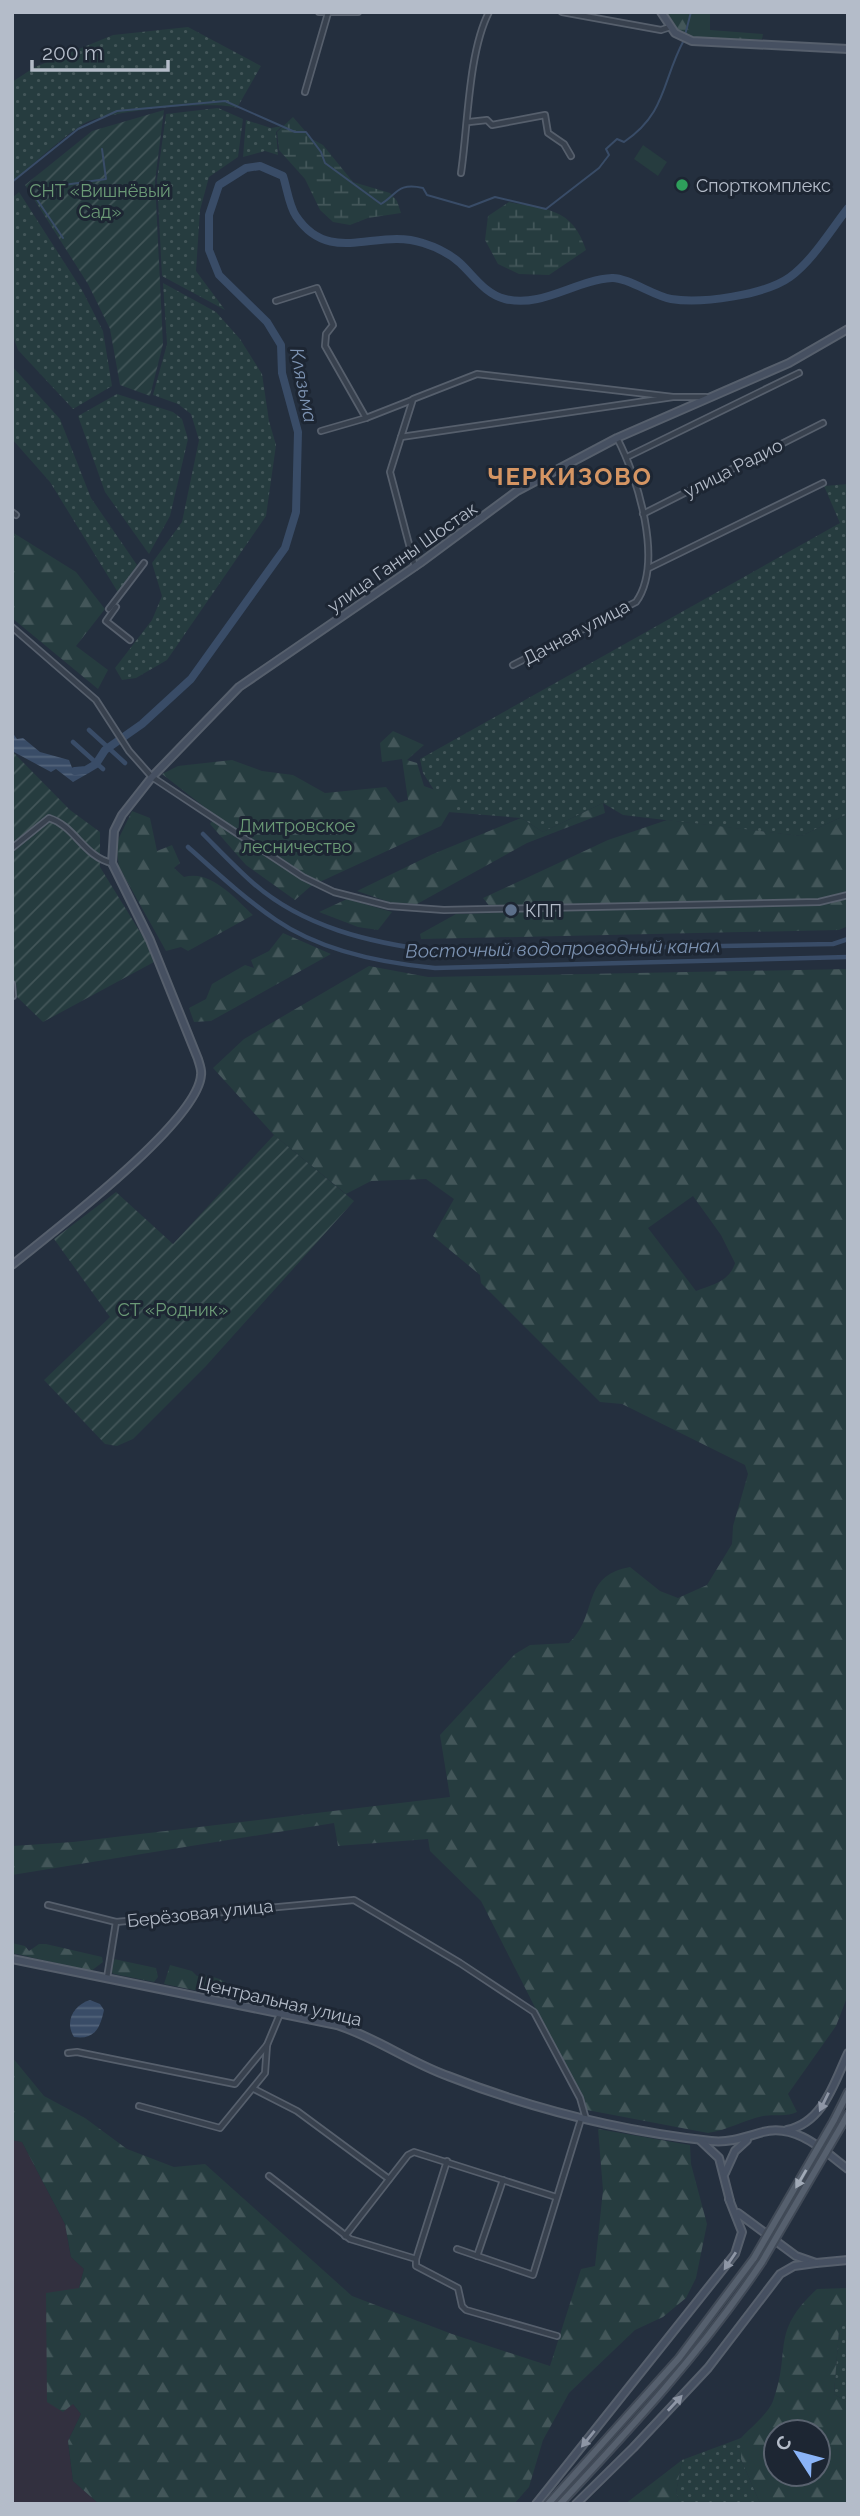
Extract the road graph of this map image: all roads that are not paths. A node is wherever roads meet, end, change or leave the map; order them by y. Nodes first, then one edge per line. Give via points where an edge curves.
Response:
1 (319, 12) edge
2 (358, 12) edge
3 (489, 12) edge
4 (562, 12) edge
5 (661, 12) edge
6 (328, 13) edge
7 (336, 13) edge
8 (670, 27) junction
9 (848, 49) edge
10 (305, 92) dead end
11 (469, 122) junction
12 (571, 156) dead end
13 (461, 173) dead end
14 (276, 301) dead end
15 (848, 329) edge
16 (799, 373) dead end
17 (673, 397) junction
18 (706, 397) junction
19 (413, 400) junction
20 (366, 418) junction
21 (823, 423) dead end
22 (321, 431) dead end
23 (401, 437) junction
24 (617, 438) junction
25 (627, 457) junction
26 (823, 483) dead end
27 (643, 514) junction
28 (144, 563) dead end
29 (415, 567) junction
30 (649, 568) junction
31 (116, 607) dead end
32 (109, 609) dead end
33 (12, 627) edge
34 (130, 640) dead end
35 (513, 665) dead end
36 (152, 777) junction
37 (12, 848) edge
38 (112, 863) junction
39 (848, 895) edge
40 (12, 984) edge
41 (12, 996) edge
42 (12, 1265) edge
43 (48, 1905) dead end
44 (116, 1922) junction
45 (12, 1959) edge
46 (107, 1978) junction
47 (281, 2013) junction
48 (267, 2045) junction
49 (68, 2053) dead end
50 (848, 2053) edge
51 (254, 2089) junction
52 (848, 2092) edge
53 (139, 2106) dead end
54 (848, 2114) edge
55 (584, 2119) junction
56 (782, 2131) junction
57 (752, 2137) junction
58 (696, 2139) junction
59 (447, 2161) junction
60 (848, 2169) edge
61 (269, 2176) dead end
62 (389, 2179) junction
63 (503, 2180) junction
64 (725, 2184) junction
65 (556, 2197) junction
66 (729, 2199) junction
67 (345, 2236) junction
68 (457, 2249) dead end
69 (477, 2256) junction
70 (848, 2258) edge
71 (416, 2259) junction
72 (816, 2263) junction
73 (557, 2336) dead end
74 (536, 2504) edge
75 (548, 2504) edge
76 (560, 2504) edge
77 (576, 2504) edge

1 - 6 street
2 - 7 street
3 - 11 street via 482,24 473,72
4 - 8 street via 661,30
5 - 8 main road
6 - 7 street
6 - 10 street
8 - 9 main road via 686,38
11 - 12 street via 486,120 492,125 545,115 548,133 564,144
11 - 13 street
14 - 20 street via 317,288 321,293 333,325 325,346
15 - 18 main road, улица Ганны Шостак via 789,363
16 - 25 street
17 - 18 street
17 - 19 street via 477,374
17 - 23 street
18 - 24 main road, улица Ганны Шостак
19 - 20 street
19 - 23 street
20 - 22 street
21 - 27 street, улица Радио
23 - 29 street via 390,472
24 - 25 street, Дачная улица
24 - 29 main road, улица Ганны Шостак via 517,491
25 - 27 street, Дачная улица
26 - 30 street
27 - 30 street, Дачная улица
28 - 32 street
29 - 36 main road, улица Ганны Шостак via 239,687
30 - 35 street, Дачная улица via 646,587 636,602
31 - 34 street via 106,621
33 - 36 street via 96,700
36 - 38 main road, улица Ганны Шостак via 114,831
36 - 39 street via 303,877 334,892 398,907 494,910 819,902
37 - 38 street via 49,818 60,821 96,858
38 - 42 main road via 150,940 201,1075 194,1094 172,1122 107,1188
40 - 41 street
43 - 44 street, Берёзовая улица
44 - 46 street
44 - 55 street, Берёзовая улица via 354,1900 534,2011 580,2098
45 - 46 main road, Центральная улица
46 - 47 main road, Центральная улица
47 - 48 street
47 - 55 main road, Центральная улица via 353,2030 449,2077
48 - 49 street via 235,2084
48 - 51 street via 265,2073
50 -> 56 main road, Центральная улица via 818,2113 808,2124
51 - 53 street via 220,2128
51 - 62 street via 297,2111
52 -> 75 main road, bridge via 754,2258 678,2358
54 - 76 main road, bridge via 762,2263 688,2363
55 - 58 main road, Центральная улица
55 - 65 street
56 - 57 main road, Центральная улица
56 - 60 main road via 804,2138
57 - 58 main road, Центральная улица via 722,2142
57 - 64 main road via 729,2159
58 - 64 main road via 719,2158
59 - 62 street via 414,2152
59 - 63 street
59 - 71 street
61 - 67 street
62 - 67 street
63 - 65 street
63 - 69 street
64 - 66 main road
65 - 69 street via 533,2275
66 - 72 main road via 760,2231 796,2256
66 -> 74 main road via 742,2232 735,2254
67 - 71 street
68 - 69 street
70 - 72 main road
71 - 73 street via 416,2266 425,2273 458,2288 466,2310
77 -> 72 main road via 708,2368 780,2274 794,2266

